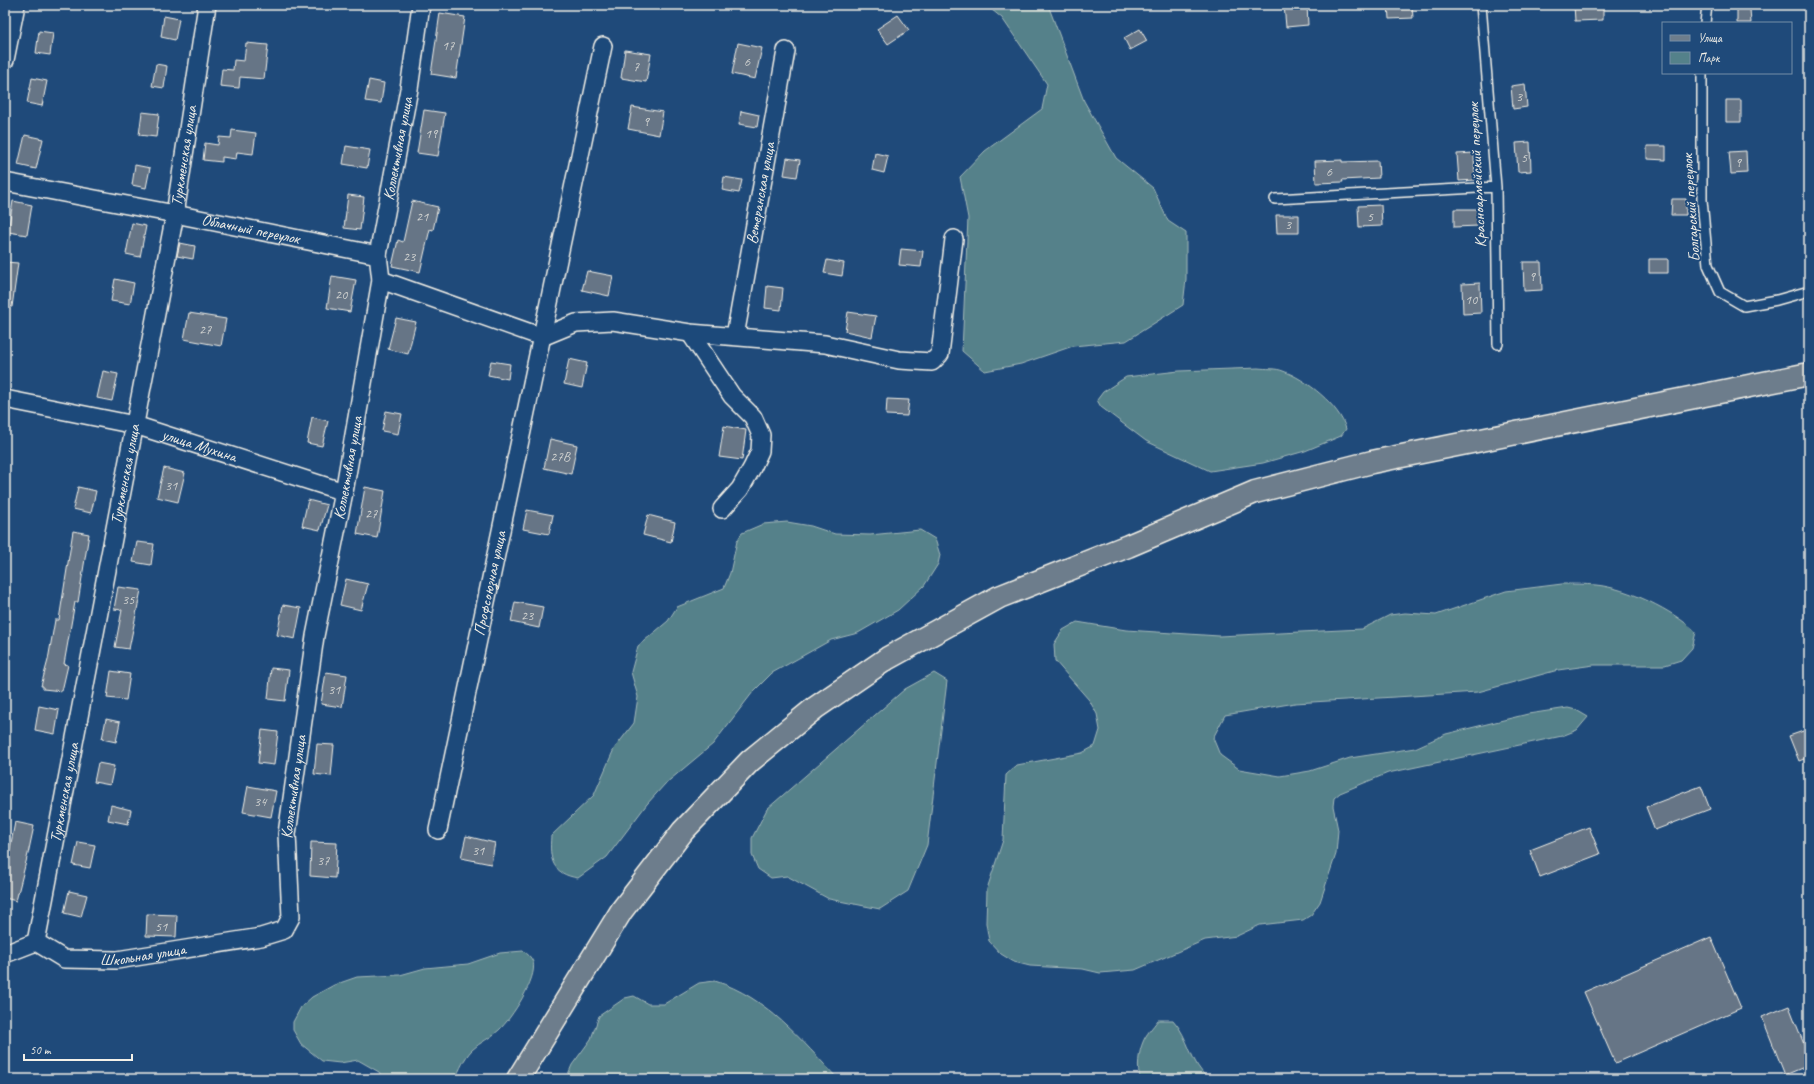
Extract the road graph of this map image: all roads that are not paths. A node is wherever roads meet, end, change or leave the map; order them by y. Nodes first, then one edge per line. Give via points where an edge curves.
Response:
1 (16, 5) edge
2 (207, 5) edge
3 (421, 5) edge
4 (1481, 5) edge
5 (1707, 5) edge
6 (1705, 22) edge
7 (603, 46) dead end
8 (786, 51) dead end
9 (5, 60) edge
10 (1702, 74) edge
11 (5, 182) edge
12 (1496, 188) junction
13 (1275, 199) dead end
14 (176, 214) junction
15 (954, 238) dead end
16 (378, 255) junction
17 (381, 280) junction
18 (1809, 291) edge
19 (690, 333) junction
20 (735, 336) junction
21 (542, 337) junction
22 (1498, 344) dead end
23 (1809, 374) edge
24 (5, 399) edge
25 (135, 425) junction
26 (344, 492) junction
27 (722, 509) dead end
28 (438, 830) dead end
29 (284, 930) joint
30 (36, 942) junction
31 (5, 954) edge
32 (518, 1079) edge

1 - 9 street
2 - 14 street, Туркменская улица
3 - 16 street, Коллективная улица via 409,90
4 - 12 lane, Красноармейский переулок
5 - 6 lane
7 - 21 street, Профсоюзная улица
8 - 20 street, Ветеранская улица
10 - 18 lane, Болгарский переулок via 1702,200 1708,265 1720,292 1744,306
11 - 14 street, Облачный переулок
12 - 13 lane
12 - 22 lane, Красноармейский переулок
14 - 16 street, Облачный переулок
14 - 25 street, Туркменская улица
15 - 20 street via 940,354 932,362 899,360 825,344
16 - 17 street, Коллективная улица
17 - 21 street
17 - 26 street, Коллективная улица
19 - 20 street
19 - 21 street via 613,321 576,323
19 - 27 street via 732,396 753,417 761,435 760,451 752,468 740,489
21 - 28 street, Профсоюзная улица
23 - 32 main road via 1372,462 1254,492 999,597 888,658 815,708 750,761 683,831 622,910
24 - 25 street, улица Мухина
25 - 26 street, улица Мухина
25 - 30 street, Туркменская улица
26 - 29 street, Коллективная улица via 315,636 288,827 291,917
29 - 30 street, Школьная улица via 261,937 118,960 64,959
30 - 31 street

